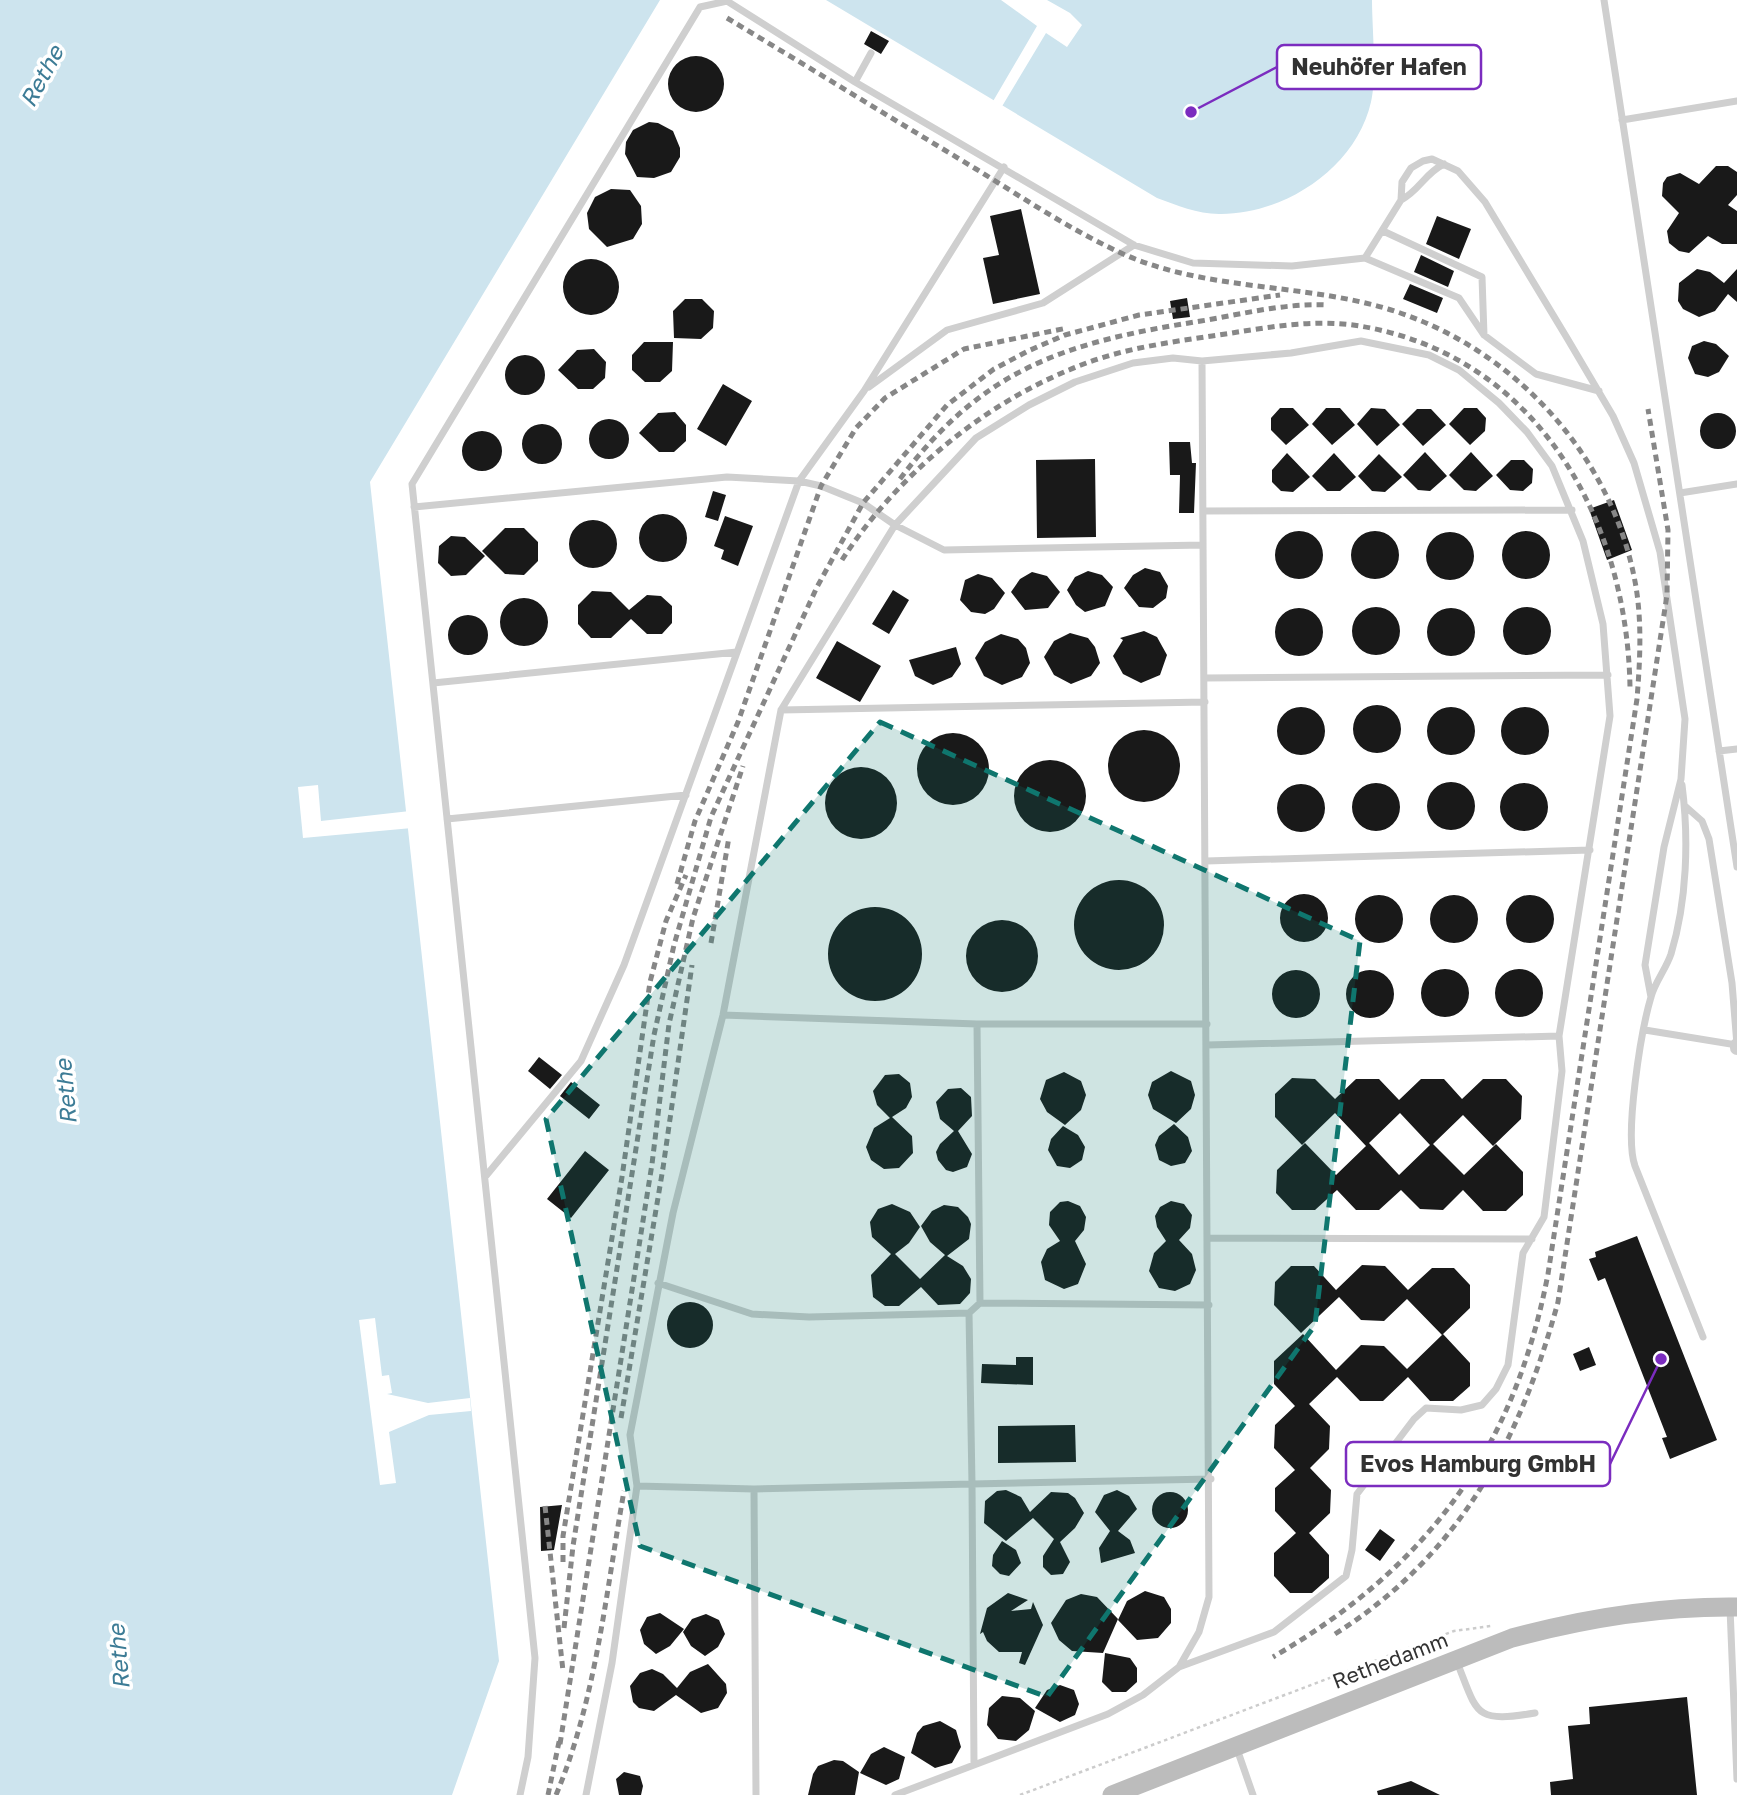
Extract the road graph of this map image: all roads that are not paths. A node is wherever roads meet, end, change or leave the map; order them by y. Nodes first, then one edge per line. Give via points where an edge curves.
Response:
1 (1604, 0) edge
2 (871, 53) dead end
3 (855, 82) junction
4 (1737, 101) edge
5 (1622, 120) junction
6 (1444, 164) junction
7 (1004, 167) junction
8 (1401, 200) junction
9 (1383, 231) junction
10 (1133, 245) junction
11 (1365, 258) junction
12 (1484, 335) junction
13 (1202, 360) junction
14 (864, 391) junction
15 (1599, 391) junction
16 (799, 481) junction
17 (1737, 484) edge
18 (1680, 493) junction
19 (414, 507) junction
20 (1572, 510) junction
21 (1203, 511) junction
22 (895, 525) junction
23 (1203, 545) junction
24 (737, 652) junction
25 (1608, 675) junction
26 (1204, 678) junction
27 (433, 683) junction
28 (1205, 702) junction
29 (781, 710) junction
30 (1737, 748) edge
31 (1719, 751) junction
32 (1681, 779) junction
33 (686, 795) junction
34 (1685, 806) junction
35 (447, 819) junction
36 (1590, 850) junction
37 (1206, 861) junction
38 (1737, 867) edge
39 (1651, 996) junction
40 (723, 1014) junction
41 (977, 1024) junction
42 (1207, 1024) junction
43 (1645, 1030) junction
44 (1559, 1036) junction
45 (1207, 1045) junction
46 (1737, 1046) edge
47 (485, 1177) junction
48 (1209, 1238) junction
49 (1532, 1239) junction
50 (659, 1283) junction
51 (980, 1303) junction
52 (1209, 1304) junction
53 (969, 1313) junction
54 (1703, 1337) dead end
55 (1211, 1479) junction
56 (972, 1484) junction
57 (637, 1486) junction
58 (754, 1489) junction
59 (1733, 1607) edge
60 (1456, 1658) junction
61 (1179, 1667) junction
62 (1535, 1713) dead end
63 (1236, 1745) junction
64 (974, 1764) junction
65 (1737, 1779) edge
66 (1123, 1793) edge
67 (520, 1795) edge
68 (586, 1795) edge
69 (756, 1795) edge
70 (895, 1795) edge
71 (1252, 1795) edge

1 - 5 lane
2 - 3 lane
3 - 7 lane
3 - 19 lane via 727,1 700,7 412,484
4 - 5 lane
5 - 18 lane
6 - 8 lane
6 - 8 lane via 1432,159 1417,163 1402,182
6 - 15 lane via 1465,177 1485,202
7 - 10 lane
7 - 14 lane
8 - 9 lane
9 - 11 lane
9 - 12 lane via 1482,277
10 - 11 lane via 1192,263 1292,266
10 - 14 lane via 1043,303 947,330
11 - 12 lane via 1459,298
12 - 15 lane via 1536,374
13 - 20 lane via 1291,353 1361,341 1429,355 1459,370 1527,432 1552,466
13 - 21 lane
13 - 22 lane via 1133,363 1029,405 976,438
14 - 16 lane
15 - 32 lane via 1634,463 1660,552 1685,719
16 - 19 lane via 727,477
16 - 22 lane via 863,503
16 - 24 lane
17 - 18 lane
18 - 31 lane
19 - 27 lane
20 - 21 lane
20 - 25 lane via 1603,624
21 - 23 lane
22 - 23 lane via 944,550
22 - 29 lane
23 - 26 lane
24 - 27 lane
24 - 33 lane
25 - 26 lane
25 - 36 lane via 1610,716
26 - 28 lane
27 - 35 lane
28 - 29 lane
28 - 37 lane
29 - 40 lane
30 - 31 lane
31 - 38 lane
32 - 34 lane
32 - 39 lane via 1664,847 1646,965
33 - 35 lane
33 - 47 lane via 624,965 581,1061
34 - 39 lane via 1685,868 1678,919 1671,954
34 - 46 lane via 1702,821 1709,839
35 - 47 lane
36 - 37 lane
36 - 44 lane
37 - 42 lane
39 - 43 lane
40 - 41 lane
40 - 50 lane
41 - 42 lane
41 - 51 lane
42 - 45 lane
43 - 46 lane
43 - 54 lane via 1630,1128 1631,1155
44 - 45 lane
44 - 49 lane via 1562,1071 1544,1217
45 - 48 lane
47 - 67 lane via 535,1658 528,1757
48 - 49 lane
48 - 52 lane
49 - 61 lane via 1523,1253 1508,1365 1496,1389 1482,1405 1461,1410 1426,1408 1413,1419 1357,1494 1346,1576 1274,1632
50 - 53 lane via 752,1314
50 - 57 lane via 630,1435
51 - 52 lane
51 - 53 lane
52 - 55 lane
53 - 56 lane
55 - 56 lane
55 - 61 lane via 1209,1597 1199,1632
56 - 58 lane
56 - 64 lane
57 - 58 lane
57 - 68 lane via 612,1663
58 - 69 lane
59 - 60 main road, Rethedamm via 1580,1620
59 - 65 lane
60 - 62 lane via 1477,1710 1485,1716
60 - 63 main road, Rethedamm
61 - 64 lane via 1108,1714
63 - 66 main road, Rethedamm
63 - 71 lane
64 - 70 lane

